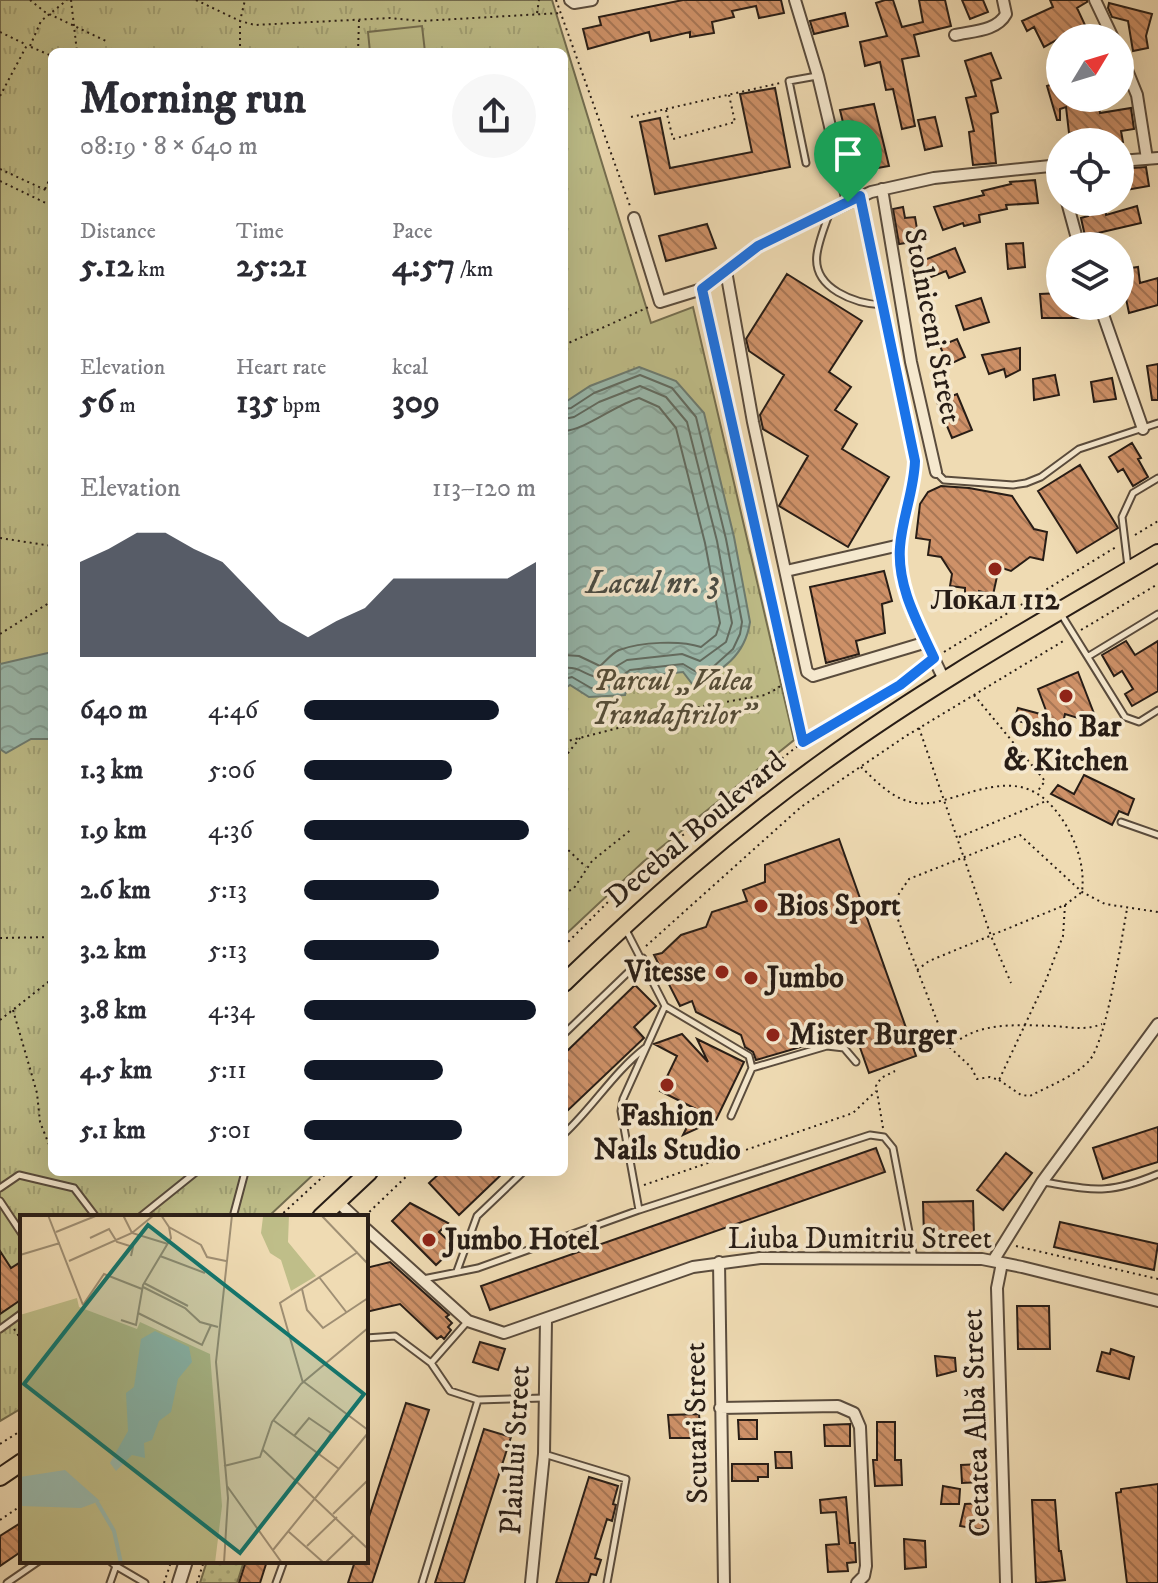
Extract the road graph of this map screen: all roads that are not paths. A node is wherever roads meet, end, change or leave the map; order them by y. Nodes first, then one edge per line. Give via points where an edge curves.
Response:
1 (570, 0) edge
2 (592, 0) edge
3 (795, 0) edge
4 (1003, 0) edge
5 (1095, 0) edge
6 (1106, 24) edge
7 (955, 35) dead end
8 (818, 76) junction
9 (1134, 88) edge
10 (1152, 158) edge
11 (806, 163) dead end
12 (1046, 166) edge
13 (882, 189) junction
14 (860, 196) junction
15 (848, 202) junction
16 (830, 211) junction
17 (634, 218) road end
18 (726, 271) junction
19 (883, 305) junction
20 (1105, 320) edge
21 (1158, 423) edge
22 (1143, 429) junction
23 (936, 472) joint
24 (1158, 478) edge
25 (900, 545) junction
26 (1158, 553) edge
27 (786, 571) junction
28 (1128, 571) junction
29 (1060, 612) junction
30 (1158, 614) edge
31 (927, 642) junction
32 (1089, 656) junction
33 (945, 682) junction
34 (1158, 710) edge
35 (1121, 822) dead end
36 (1158, 835) edge
37 (622, 926) junction
38 (641, 955) junction
39 (568, 979) edge
40 (665, 1006) junction
41 (1158, 1024) edge
42 (568, 1030) edge
43 (646, 1047) junction
44 (856, 1062) dead end
45 (752, 1068) junction
46 (731, 1116) dead end
47 (568, 1130) edge
48 (1158, 1174) edge
49 (191, 1176) edge
50 (244, 1176) edge
51 (365, 1176) edge
52 (519, 1176) edge
53 (1042, 1182) junction
54 (0, 1188) edge
55 (0, 1201) edge
56 (338, 1202) junction
57 (639, 1210) junction
58 (94, 1215) edge
59 (142, 1215) edge
60 (234, 1215) edge
61 (323, 1215) edge
62 (352, 1215) edge
63 (20, 1231) edge
64 (368, 1231) edge
65 (914, 1259) junction
66 (719, 1262) junction
67 (997, 1262) junction
68 (457, 1272) junction
69 (419, 1279) junction
70 (1157, 1298) edge
71 (20, 1315) edge
72 (546, 1320) junction
73 (468, 1321) junction
74 (0, 1329) edge
75 (368, 1338) edge
76 (431, 1363) junction
77 (544, 1398) junction
78 (478, 1400) junction
79 (720, 1408) junction
80 (544, 1454) junction
81 (36, 1563) edge
82 (112, 1563) edge
83 (185, 1563) edge
84 (283, 1563) edge
85 (116, 1566) junction
86 (7, 1583) edge
87 (110, 1583) edge
88 (145, 1583) edge
89 (179, 1583) edge
90 (276, 1583) edge
91 (422, 1583) edge
92 (531, 1583) edge
93 (607, 1583) edge
94 (724, 1583) edge
95 (857, 1583) edge
96 (1006, 1583) edge

1 - 2 street
3 - 8 street
4 - 7 street via 1006,14 1001,22
5 - 6 street
8 - 11 lane via 789,81
8 - 15 street
9 - 10 street
12 - 13 street
13 - 14 street
13 - 23 street, Stolniceni Street
14 - 15 street
14 - 19 street
15 - 16 street
16 - 18 street via 758,246
16 - 19 lane via 817,252 820,273 846,296
17 - 18 street via 660,302 702,289
18 - 27 street
19 - 25 street via 915,461
20 - 22 street
21 - 22 lane
22 - 23 lane via 1079,449 1026,483 944,480
24 - 28 lane via 1133,493 1122,517
25 - 27 street
25 - 31 street via 906,596
26 - 28 main road, Decebal Boulevard
27 - 31 street via 809,675
28 - 29 main road, Decebal Boulevard
29 - 32 lane
29 - 33 main road, Decebal Boulevard
30 - 32 lane
31 - 33 street
32 - 34 lane via 1125,717 1139,722
33 - 37 main road, Decebal Boulevard via 781,793
35 - 36 lane
37 - 38 lane
37 - 39 main road, Decebal Boulevard
38 - 40 lane
38 - 42 lane
40 - 43 lane
40 - 45 lane via 749,1056
41 - 53 street, Cetatea Albă Street
43 - 47 lane
43 - 57 lane via 621,1111
44 - 45 lane via 844,1048 827,1046
45 - 46 lane
48 - 53 lane via 1103,1190
49 - 59 lane
50 - 60 lane
51 - 56 main road
52 - 68 lane via 477,1216
53 - 67 street, Cetatea Albă Street via 1003,1243
54 - 58 lane via 19,1175 74,1188
55 - 63 lane
56 - 61 main road
56 - 62 street
57 - 65 lane via 870,1135 884,1137 893,1148
57 - 68 lane
64 - 69 street, Liuba Dumitriu Street
65 - 66 street, Liuba Dumitriu Street
65 - 67 street, Liuba Dumitriu Street
66 - 72 street, Liuba Dumitriu Street
66 - 79 street, Scutari Street
67 - 70 street, Liuba Dumitriu Street
67 - 96 street, Cetatea Albă Street
68 - 69 lane
69 - 73 street, Liuba Dumitriu Street
71 - 74 lane
72 - 73 street, Liuba Dumitriu Street via 504,1333
72 - 77 street, Plaiului Street
73 - 76 lane
75 - 76 lane via 395,1336
76 - 78 lane via 450,1391
77 - 78 lane
77 - 80 street, Plaiului Street
78 - 91 lane
79 - 94 street, Scutari Street
79 - 95 street via 838,1406 854,1413 860,1427 866,1566
80 - 92 street, Plaiului Street
80 - 93 lane via 626,1479
81 - 86 lane
82 - 85 lane
83 - 89 street
84 - 90 lane
85 - 87 lane
85 - 88 lane

